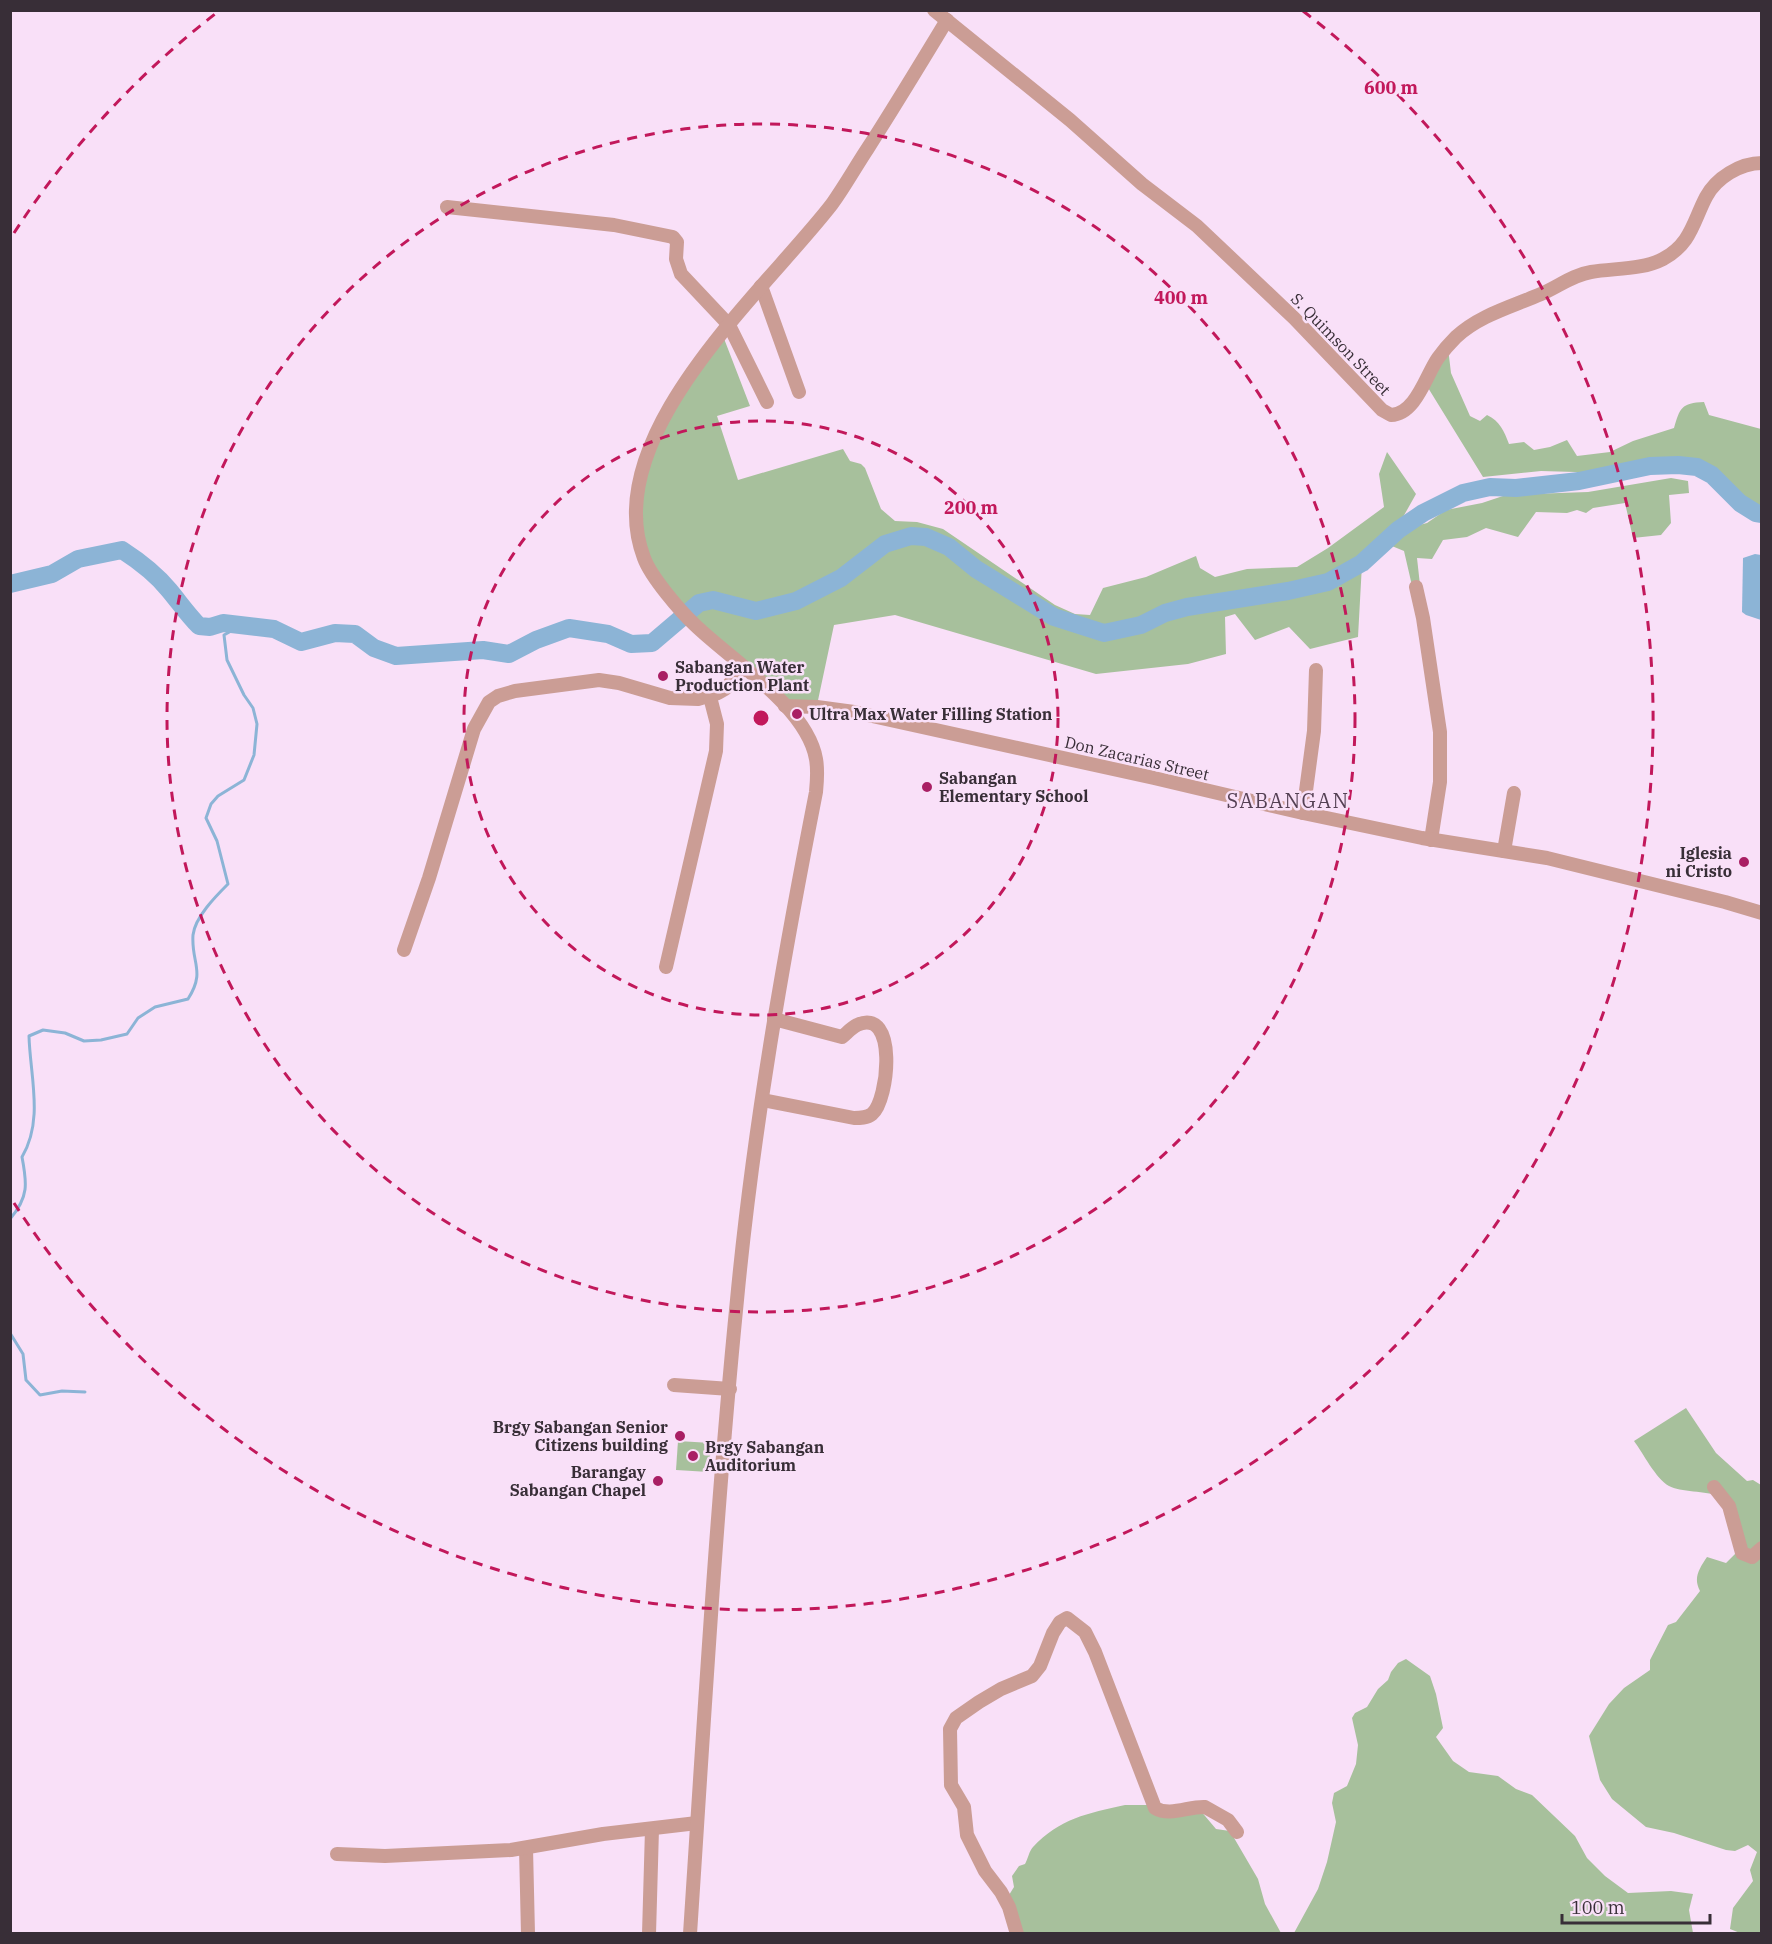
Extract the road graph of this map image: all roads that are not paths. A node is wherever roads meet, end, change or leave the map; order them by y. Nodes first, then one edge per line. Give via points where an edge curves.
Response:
1 (934, 10) edge
2 (947, 20) junction
3 (1761, 163) edge
4 (447, 207) dead end
5 (761, 286) junction
6 (729, 325) junction
7 (799, 392) dead end
8 (767, 402) dead end
9 (1416, 587) dead end
10 (744, 667) junction
11 (1316, 670) dead end
12 (710, 697) junction
13 (785, 706) junction
14 (1514, 793) dead end
15 (1303, 813) junction
16 (1431, 840) junction
17 (1504, 851) junction
18 (1761, 913) edge
19 (404, 950) dead end
20 (666, 966) dead end
21 (774, 1019) junction
22 (763, 1100) junction
23 (674, 1385) dead end
24 (729, 1389) junction
25 (1714, 1487) dead end
26 (1761, 1548) edge
27 (697, 1823) junction
28 (652, 1829) junction
29 (1237, 1832) dead end
30 (526, 1848) junction
31 (337, 1854) dead end
32 (528, 1934) edge
33 (649, 1934) edge
34 (690, 1934) edge
35 (1017, 1934) edge

1 - 2 street, S. Quimson Street
2 - 3 street, S. Quimson Street via 1197,226 1391,416 1409,406 1438,357 1472,324 1579,275 1644,265 1674,253 1695,225 1706,196 1718,183 1740,167
2 - 5 street via 834,202
4 - 6 street via 614,225 671,236 677,242 676,259 681,274
5 - 6 street
5 - 7 street
6 - 8 street
6 - 10 street via 661,424 642,467 636,518 644,558 655,578 693,624
9 - 16 street via 1440,732 1440,782
10 - 12 street via 725,688
10 - 13 street
11 - 15 street via 1314,731
12 - 19 street via 670,698 599,680 506,693 489,702 474,729
12 - 20 street via 717,724 716,751
13 - 15 street, Don Zacarias Street via 854,712
13 - 21 street via 810,741 817,782
14 - 17 street
15 - 16 street, Don Zacarias Street
16 - 17 street, Don Zacarias Street
17 - 18 street, Don Zacarias Street via 1548,858
21 - 22 street
21 - 22 street via 842,1037 858,1025 875,1025 884,1041 886,1067 879,1103 872,1115 863,1118
22 - 24 street
23 - 24 street
24 - 27 street
25 - 26 street via 1729,1506 1742,1553 1752,1557
27 - 28 street
27 - 34 street
28 - 30 street
28 - 33 street
29 - 35 street via 1228,1820 1205,1807 1163,1812 1155,1808 1095,1652 1079,1626 1064,1619 1032,1676 980,1702 953,1722 949,1735 951,1785 964,1807 967,1835 1009,1907
30 - 31 street via 385,1856
30 - 32 street

